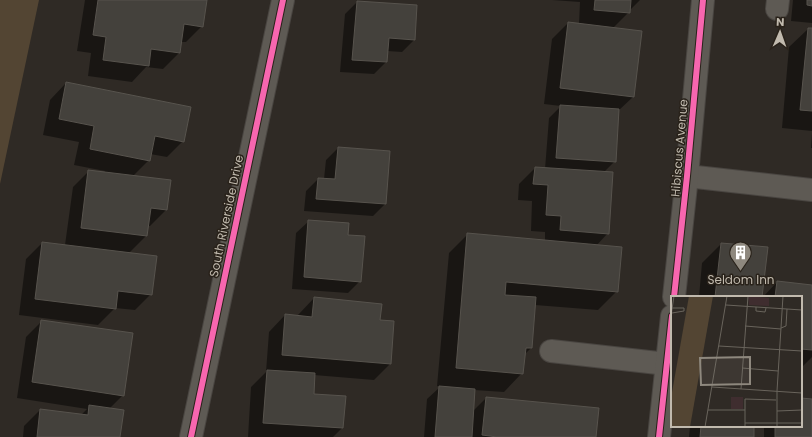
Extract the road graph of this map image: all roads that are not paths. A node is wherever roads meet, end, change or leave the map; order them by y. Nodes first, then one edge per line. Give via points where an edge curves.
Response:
1 (283, 0) edge
2 (703, 0) edge
3 (687, 176) junction
4 (812, 190) edge
5 (674, 296) edge
6 (671, 326) edge
7 (551, 351) dead end
8 (667, 364) junction
9 (191, 437) edge
10 (659, 437) edge

1 - 9 street, South Riverside Drive
2 - 3 street, Hibiscus Avenue
3 - 4 street
3 - 5 street, Hibiscus Avenue
6 - 8 street
7 - 8 street
8 - 10 street

